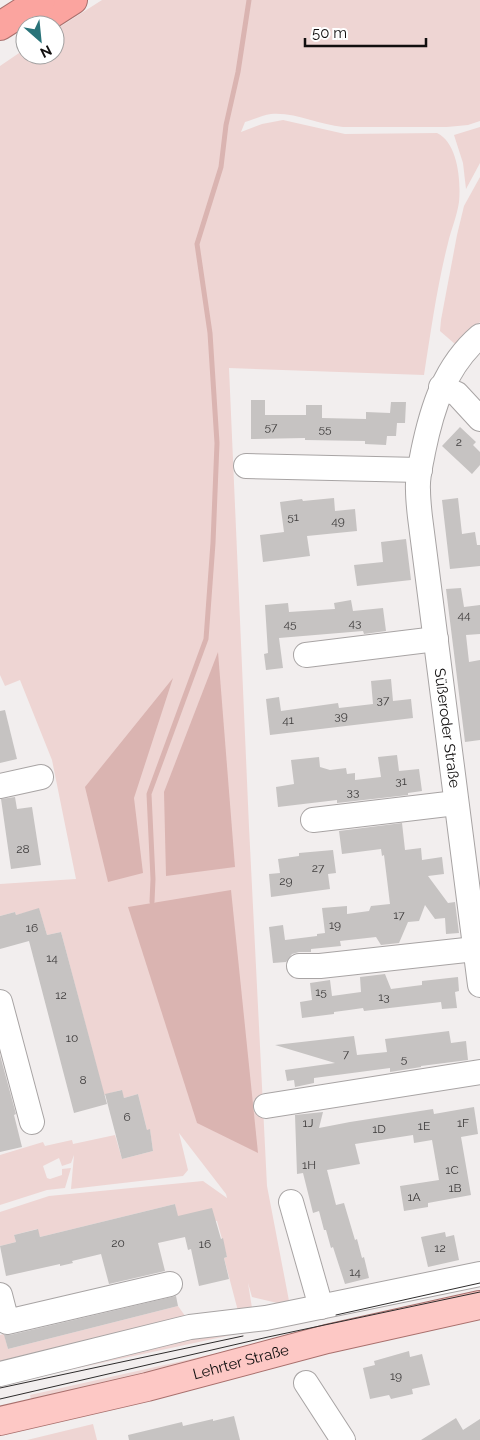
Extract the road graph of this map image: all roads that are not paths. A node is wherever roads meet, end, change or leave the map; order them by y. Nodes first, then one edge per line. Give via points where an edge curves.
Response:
1 (41, 0) edge
2 (73, 0) edge
3 (50, 15) edge
4 (0, 26) edge
5 (15, 37) edge
6 (0, 47) edge
7 (480, 336) edge
8 (441, 387) junction
9 (480, 419) edge
10 (246, 466) dead end
11 (420, 470) junction
12 (436, 639) junction
13 (306, 655) dead end
14 (41, 777) dead end
15 (0, 786) edge
16 (456, 803) junction
17 (313, 820) dead end
18 (476, 940) edge
19 (299, 966) dead end
20 (480, 985) edge
21 (0, 1002) edge
22 (480, 1072) edge
23 (266, 1106) dead end
24 (32, 1122) dead end
25 (291, 1202) dead end
26 (480, 1274) edge
27 (170, 1284) dead end
28 (0, 1295) edge
29 (480, 1305) edge
30 (320, 1307) junction
31 (0, 1374) edge
32 (306, 1383) dead end
33 (0, 1421) edge
34 (343, 1440) edge

1 - 4 highway
2 - 3 highway
5 - 6 highway
7 - 8 street, Süßeroder Straße via 468,346
8 - 9 street via 457,394
8 - 11 street, Süßeroder Straße
10 - 11 street
11 - 12 street, Süßeroder Straße via 420,517
12 - 13 street
12 - 16 street, Süßeroder Straße
14 - 15 street
16 - 17 street
16 - 18 street, Süßeroder Straße
18 - 19 street via 320,966
18 - 20 street, Süßeroder Straße
21 - 24 street
22 - 23 street
25 - 30 street
26 - 30 street
27 - 28 street via 7,1322
29 - 33 main road, Lehrter Straße via 327,1339 156,1385
30 - 31 street via 266,1318 190,1327
32 - 34 street

